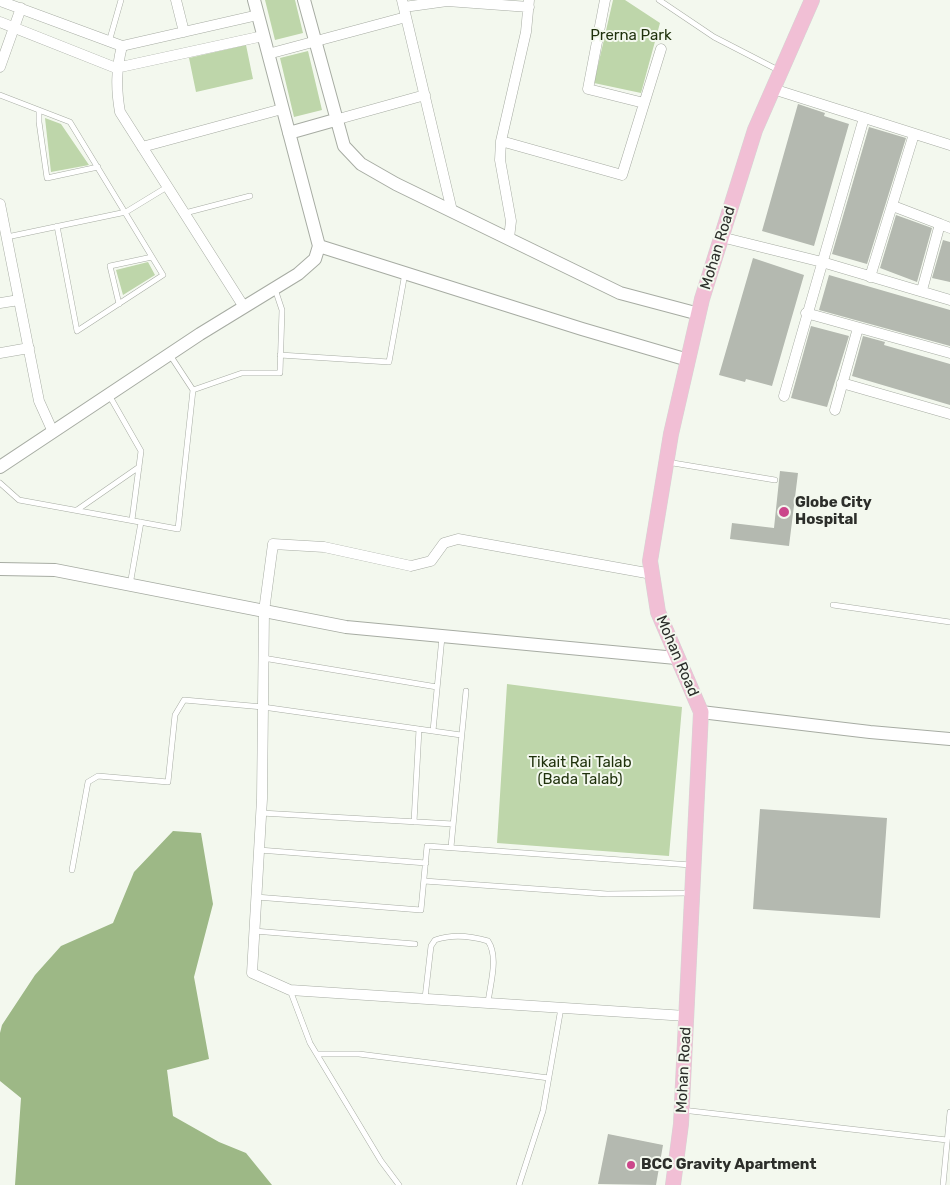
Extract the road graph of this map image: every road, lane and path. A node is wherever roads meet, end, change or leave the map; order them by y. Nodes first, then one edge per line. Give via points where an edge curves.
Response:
1 (121, 0) edge
2 (176, 0) edge
3 (254, 0) edge
4 (304, 0) edge
5 (605, 0) edge
6 (659, 0) edge
7 (812, 0) edge
8 (0, 1) edge
9 (529, 4) edge
10 (21, 8) junction
11 (404, 8) edge
12 (258, 15) junction
13 (0, 22) edge
14 (15, 27) junction
15 (184, 32) junction
16 (263, 36) junction
17 (315, 41) junction
18 (108, 42) junction
19 (122, 46) junction
20 (661, 48) dead end
21 (268, 54) junction
22 (0, 67) edge
23 (116, 68) junction
24 (781, 71) junction
25 (773, 89) junction
26 (0, 95) edge
27 (425, 95) junction
28 (644, 103) junction
29 (282, 109) junction
30 (39, 110) junction
31 (864, 118) junction
32 (335, 120) junction
33 (289, 132) junction
34 (914, 134) junction
35 (501, 140) junction
36 (950, 145) edge
37 (142, 147) junction
38 (98, 167) junction
39 (167, 186) junction
40 (250, 196) dead end
41 (0, 204) edge
42 (893, 206) junction
43 (452, 211) junction
44 (126, 212) junction
45 (184, 213) junction
46 (940, 224) junction
47 (57, 226) junction
48 (950, 228) edge
49 (7, 237) junction
50 (721, 237) junction
51 (509, 238) junction
52 (319, 246) junction
53 (152, 257) junction
54 (822, 262) junction
55 (405, 273) junction
56 (870, 276) junction
57 (275, 288) junction
58 (922, 290) junction
59 (19, 300) junction
60 (950, 300) edge
61 (0, 304) edge
62 (119, 304) junction
63 (244, 307) junction
64 (806, 313) junction
65 (698, 314) junction
66 (858, 328) junction
67 (29, 348) junction
68 (0, 353) edge
69 (950, 353) edge
70 (169, 354) junction
71 (280, 355) junction
72 (688, 360) junction
73 (842, 383) junction
74 (193, 390) junction
75 (109, 395) junction
76 (784, 396) dead end
77 (835, 410) dead end
78 (950, 414) edge
79 (53, 432) junction
80 (666, 462) junction
81 (0, 467) edge
82 (139, 467) junction
83 (775, 480) dead end
84 (0, 483) edge
85 (76, 510) junction
86 (132, 520) junction
87 (140, 522) junction
88 (0, 569) edge
89 (652, 574) junction
90 (130, 585) junction
91 (833, 605) dead end
92 (264, 611) junction
93 (950, 622) edge
94 (442, 636) junction
95 (263, 658) junction
96 (676, 658) junction
97 (437, 687) junction
98 (466, 690) dead end
99 (263, 707) junction
100 (701, 712) junction
101 (418, 729) junction
102 (433, 731) junction
103 (461, 735) junction
104 (950, 738) edge
105 (261, 813) junction
106 (414, 822) junction
107 (453, 824) junction
108 (451, 847) junction
109 (259, 850) junction
110 (426, 863) junction
111 (693, 865) junction
112 (72, 870) dead end
113 (424, 881) junction
114 (692, 893) junction
115 (255, 897) junction
116 (253, 931) junction
117 (415, 944) dead end
118 (290, 990) junction
119 (425, 999) junction
120 (488, 1003) junction
121 (560, 1008) junction
122 (686, 1016) junction
123 (317, 1054) junction
124 (549, 1078) junction
125 (682, 1110) junction
126 (950, 1112) edge
127 (947, 1140) junction
128 (399, 1185) edge
129 (519, 1185) edge
130 (673, 1185) edge
131 (943, 1185) edge

1 - 18 lane
2 - 15 street
3 - 12 street
4 - 17 street
5 - 28 street via 588,89
6 - 24 lane via 714,37
7 - 24 main road, Mohan Road
8 - 10 street
9 - 11 street via 447,1
9 - 35 street via 526,32
10 - 14 street
10 - 18 street
11 - 17 street
11 - 27 street
12 - 15 street
12 - 16 street
13 - 14 street
14 - 22 street
14 - 23 street
15 - 19 street
16 - 21 street
16 - 23 street
17 - 21 street
17 - 32 street
18 - 19 street
19 - 23 street
20 - 28 street
21 - 29 street
23 - 37 street via 120,112
24 - 25 main road, Mohan Road
25 - 31 street
25 - 50 main road, Mohan Road via 755,130
26 - 30 lane
27 - 32 street
27 - 43 street
28 - 35 street via 622,175
29 - 33 street
29 - 37 street
30 - 38 lane via 70,122
30 - 38 lane via 47,178
31 - 34 street
31 - 54 street
32 - 33 street
32 - 43 street via 344,146 361,164
33 - 52 street
34 - 36 street
34 - 42 street
35 - 51 street via 500,160 511,221
37 - 39 street
38 - 44 lane
39 - 44 lane
39 - 45 street
40 - 45 lane
41 - 49 street
42 - 46 street
42 - 56 street
43 - 51 street
44 - 47 lane
44 - 53 lane
45 - 63 street
46 - 48 street
46 - 58 street
47 - 49 lane
47 - 62 lane via 78,331
49 - 59 street
50 - 54 street
50 - 65 main road, Mohan Road
51 - 65 street via 620,293
52 - 55 street
52 - 57 street via 315,259
53 - 62 lane via 162,275
53 - 62 lane via 110,266
54 - 56 street
54 - 64 street
55 - 71 lane via 389,362
55 - 72 street
56 - 58 street
57 - 63 street
57 - 71 lane via 282,310
58 - 60 street
59 - 61 street
59 - 67 street
63 - 70 street
64 - 66 street
64 - 76 street
65 - 72 main road, Mohan Road
66 - 69 street
66 - 73 street
67 - 68 street
67 - 79 street via 39,401
70 - 74 lane
70 - 75 street
71 - 74 lane via 280,374 242,373
72 - 80 main road, Mohan Road
73 - 77 street
73 - 78 street
74 - 87 lane via 178,529
75 - 79 street
75 - 82 lane via 141,451
79 - 81 street
80 - 83 lane
80 - 89 main road, Mohan Road via 650,561
82 - 85 lane
82 - 86 lane
84 - 85 lane via 19,500
85 - 86 lane
86 - 87 lane
87 - 90 lane
88 - 90 street via 55,570
89 - 92 street via 458,539 444,543 430,561 411,566 324,547 273,544
89 - 96 main road, Mohan Road via 658,612
90 - 92 street
91 - 93 lane
92 - 94 street via 346,627
92 - 95 street
94 - 96 street
94 - 97 lane
95 - 97 lane
95 - 99 street
96 - 100 main road, Mohan Road
97 - 102 lane
98 - 103 lane
99 - 101 lane
99 - 105 street
99 - 112 lane via 184,700 175,715 168,782 98,776 88,782
100 - 104 street
100 - 111 main road, Mohan Road
101 - 102 lane
101 - 106 lane
102 - 103 lane
103 - 107 lane
105 - 106 lane
105 - 109 street
106 - 107 lane
107 - 108 lane
108 - 110 lane via 427,846
108 - 111 lane
109 - 110 lane
109 - 115 street
110 - 113 lane
111 - 114 main road, Mohan Road
113 - 114 lane via 607,894
113 - 115 lane via 421,910
114 - 122 main road, Mohan Road
115 - 116 street
116 - 117 lane
116 - 118 street via 252,973
118 - 119 street
118 - 123 lane
119 - 120 street
119 - 120 lane via 431,946 435,940 451,936 488,941 494,956
120 - 121 street
121 - 122 street
121 - 124 lane
122 - 125 main road, Mohan Road
123 - 124 lane via 359,1054
123 - 128 lane via 381,1161
124 - 129 lane via 543,1111
125 - 127 lane
125 - 130 main road, Mohan Road
126 - 127 lane
127 - 131 lane

